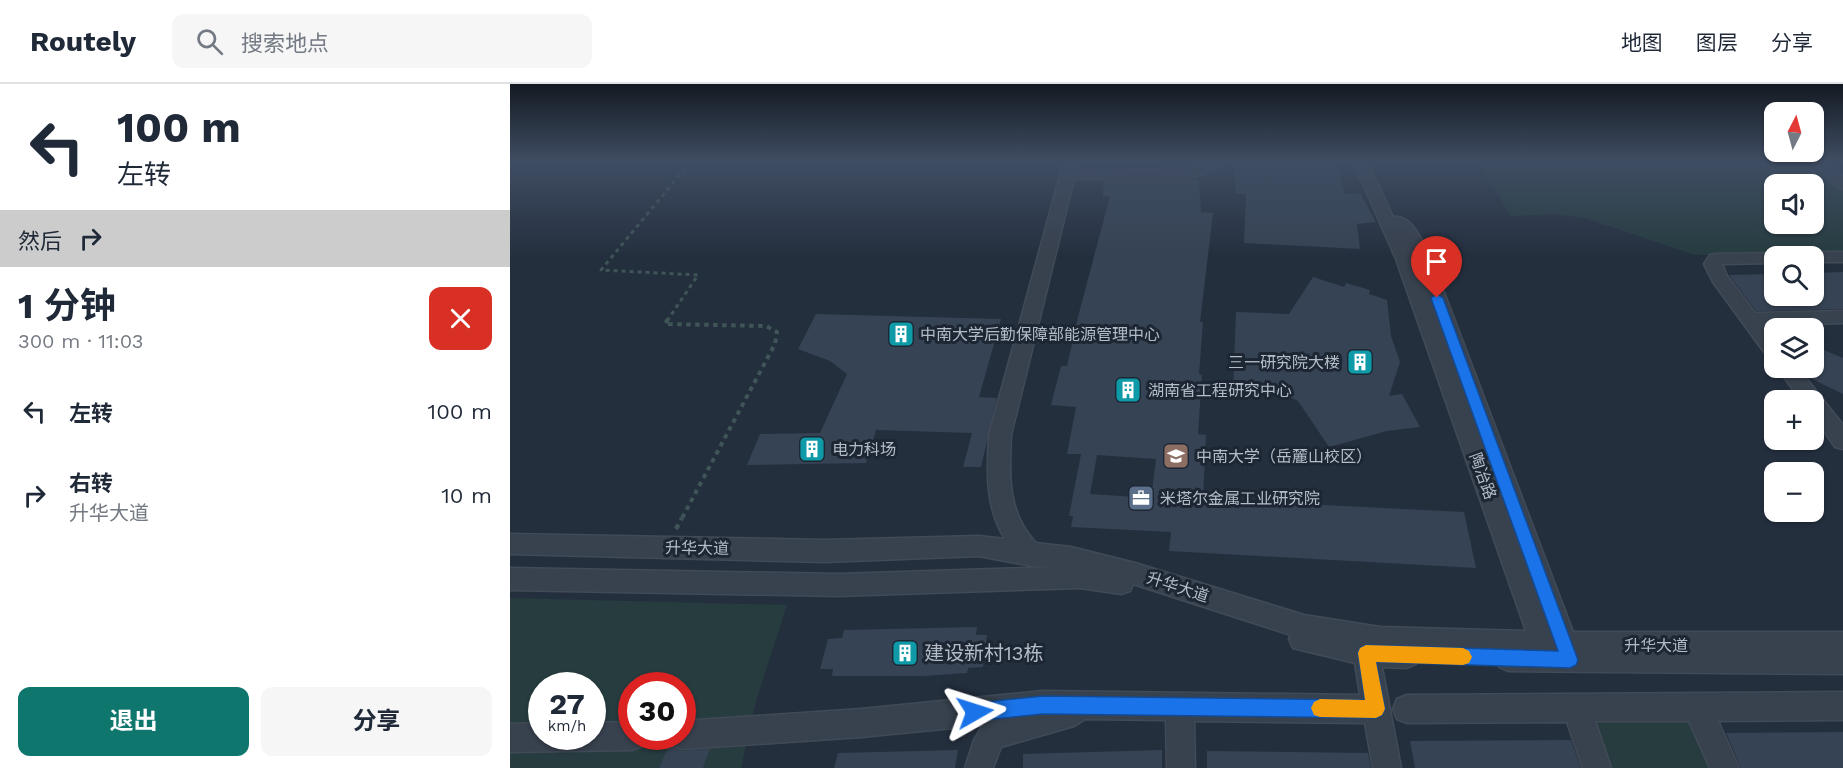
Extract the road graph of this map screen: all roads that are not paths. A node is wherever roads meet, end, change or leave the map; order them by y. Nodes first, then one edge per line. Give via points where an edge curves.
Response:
1 (1063, 193) edge
2 (1372, 193) edge
3 (1843, 256) edge
4 (1824, 257) edge
5 (1764, 258) edge
6 (1843, 316) edge
7 (1750, 319) junction
8 (1764, 338) edge
9 (1795, 378) edge
10 (1804, 390) edge
11 (1824, 416) edge
12 (1843, 441) edge
13 (510, 544) edge
14 (1027, 551) junction
15 (1056, 577) junction
16 (510, 579) edge
17 (1365, 645) junction
18 (1843, 645) edge
19 (1557, 652) junction
20 (1843, 662) edge
21 (1095, 706) junction
22 (1843, 706) edge
23 (1180, 707) junction
24 (1697, 707) junction
25 (1576, 708) junction
26 (1376, 709) junction
27 (1407, 709) dead end
28 (696, 734) edge
29 (618, 736) edge
30 (510, 738) edge
31 (979, 768) edge
32 (1181, 768) edge
33 (1386, 768) edge
34 (1597, 768) edge
35 (1725, 768) edge

1 - 14 street via 1000,435 1000,502 1012,531
2 - 19 street, 陶冶路 via 1405,259
3 - 4 street
5 - 7 street via 1716,259 1713,264
6 - 7 street
7 - 8 street
9 - 10 street
11 - 12 street
13 - 14 street, 升华大道 via 825,551 979,546
14 - 15 street
14 - 17 street, 升华大道 via 1134,574
15 - 16 street, 升华大道 via 838,585
15 - 17 street, 升华大道 via 1112,581 1324,646
17 - 19 street, 升华大道
17 - 26 street
18 - 19 street, 升华大道
19 - 20 street, 升华大道
21 - 23 street
21 - 28 street via 1043,705
21 - 31 street via 993,735
22 - 24 street
23 - 26 street
23 - 32 street
24 - 25 street
24 - 35 street
25 - 27 street
25 - 34 street
26 - 33 street
29 - 30 street

